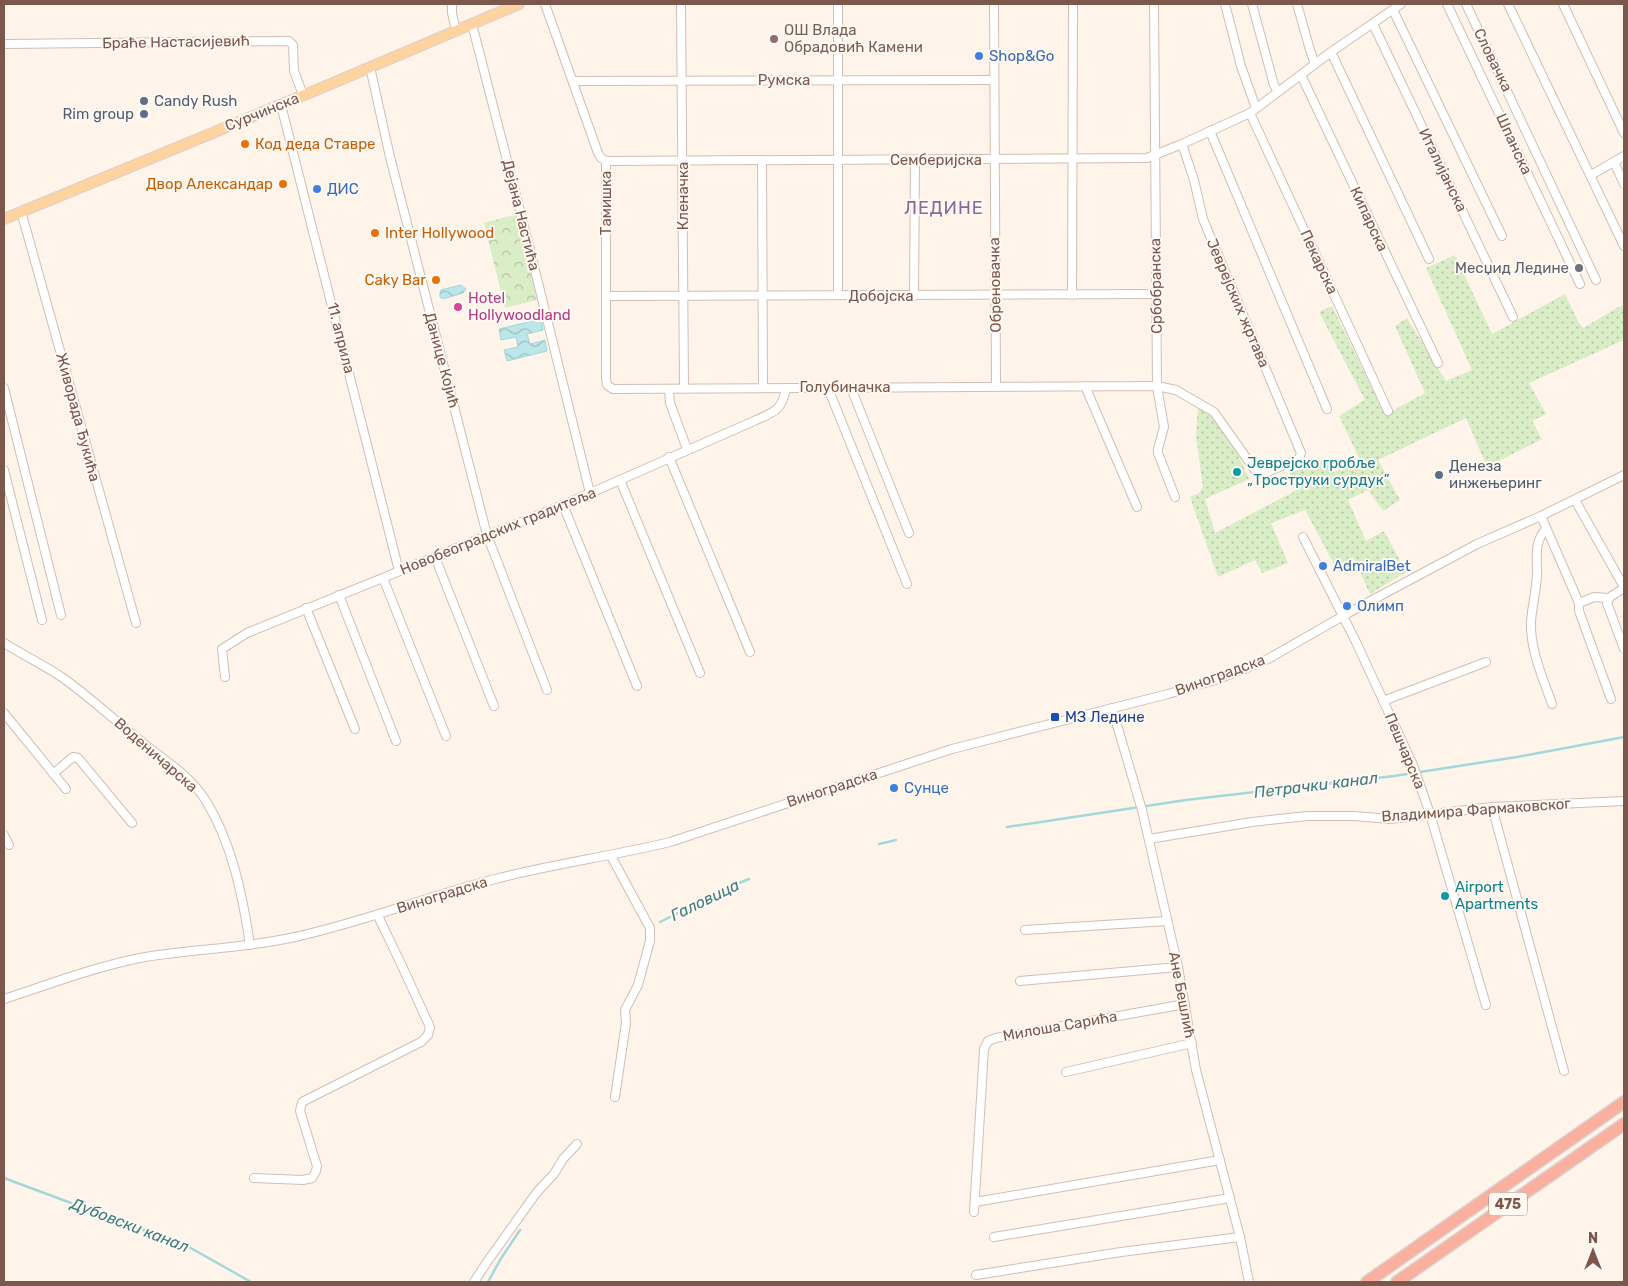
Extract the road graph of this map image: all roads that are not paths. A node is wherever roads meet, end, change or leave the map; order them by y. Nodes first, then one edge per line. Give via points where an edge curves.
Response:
1 (452, 4) edge
2 (519, 4) edge
3 (545, 4) edge
4 (681, 4) edge
5 (838, 4) edge
6 (994, 4) edge
7 (1073, 4) edge
8 (1154, 4) edge
9 (1225, 4) edge
10 (1252, 4) edge
11 (1297, 4) edge
12 (1401, 4) edge
13 (1448, 4) edge
14 (1466, 4) edge
15 (1508, 4) edge
16 (1563, 4) edge
17 (1393, 10) junction
18 (472, 24) junction
19 (1373, 24) junction
20 (456, 31) junction
21 (4, 44) edge
22 (1331, 52) junction
23 (1315, 64) junction
24 (370, 67) junction
25 (1301, 75) junction
26 (838, 80) junction
27 (994, 80) junction
28 (574, 81) junction
29 (683, 81) junction
30 (1278, 92) junction
31 (303, 95) junction
32 (281, 104) junction
33 (1253, 110) junction
34 (1210, 131) junction
35 (1624, 133) edge
36 (1182, 144) junction
37 (1155, 156) junction
38 (1624, 156) edge
39 (994, 159) junction
40 (683, 160) junction
41 (762, 160) junction
42 (838, 160) junction
43 (915, 160) junction
44 (1073, 160) junction
45 (606, 161) junction
46 (1614, 162) junction
47 (1590, 175) junction
48 (1624, 184) edge
49 (21, 211) junction
50 (4, 219) edge
51 (1502, 236) dead end
52 (1624, 246) edge
53 (1429, 258) dead end
54 (1596, 280) dead end
55 (1580, 284) dead end
56 (1156, 294) junction
57 (683, 295) junction
58 (762, 295) junction
59 (838, 295) junction
60 (995, 295) junction
61 (1072, 295) junction
62 (606, 296) junction
63 (914, 296) junction
64 (1513, 317) dead end
65 (1438, 363) dead end
66 (607, 385) joint
67 (996, 386) junction
68 (1085, 386) junction
69 (1157, 386) junction
70 (4, 388) edge
71 (684, 388) junction
72 (763, 388) junction
73 (786, 388) junction
74 (828, 388) junction
75 (851, 388) junction
76 (669, 389) junction
77 (1327, 409) dead end
78 (1388, 411) dead end
79 (687, 449) junction
80 (670, 457) junction
81 (4, 470) edge
82 (1624, 475) edge
83 (620, 480) junction
84 (590, 493) junction
85 (1175, 497) dead end
86 (1575, 500) junction
87 (563, 505) junction
88 (1137, 507) dead end
89 (1540, 516) junction
90 (1546, 528) junction
91 (909, 533) dead end
92 (487, 536) junction
93 (1303, 537) dead end
94 (435, 557) junction
95 (399, 571) junction
96 (383, 578) junction
97 (907, 584) dead end
98 (1624, 587) edge
99 (339, 595) junction
100 (1609, 598) junction
101 (1579, 603) junction
102 (306, 608) junction
103 (61, 614) dead end
104 (1342, 617) junction
105 (42, 620) dead end
106 (136, 623) dead end
107 (4, 643) edge
108 (1624, 649) edge
109 (750, 652) dead end
110 (1486, 662) dead end
111 (700, 673) dead end
112 (225, 676) dead end
113 (637, 686) dead end
114 (547, 690) dead end
115 (1611, 699) dead end
116 (1383, 701) junction
117 (1552, 704) dead end
118 (494, 706) dead end
119 (1112, 708) junction
120 (4, 713) edge
121 (354, 728) dead end
122 (446, 736) dead end
123 (396, 741) dead end
124 (53, 774) junction
125 (66, 789) dead end
126 (1624, 801) edge
127 (1492, 808) junction
128 (1430, 814) junction
129 (132, 823) dead end
130 (4, 835) edge
131 (1149, 839) junction
132 (9, 845) dead end
133 (611, 856) junction
134 (378, 916) junction
135 (1167, 921) junction
136 (1024, 930) dead end
137 (250, 945) junction
138 (1178, 967) junction
139 (1020, 981) dead end
140 (4, 999) edge
141 (1185, 1004) junction
142 (1486, 1006) dead end
143 (1192, 1043) junction
144 (1066, 1072) dead end
145 (1564, 1072) dead end
146 (615, 1097) dead end
147 (1624, 1102) edge
148 (1624, 1124) edge
149 (577, 1144) dead end
150 (1220, 1160) junction
151 (254, 1178) dead end
152 (1230, 1198) junction
153 (975, 1202) junction
154 (974, 1212) dead end
155 (994, 1237) dead end
156 (1240, 1237) junction
157 (976, 1275) dead end
158 (474, 1282) edge
159 (1249, 1282) edge
160 (1366, 1282) edge
161 (1397, 1282) edge

1 - 20 street
2 - 18 main road, Сурчинска
3 - 28 street, Тамишка
4 - 29 street, Кленачка
5 - 26 street
6 - 27 street, Обреновачка
7 - 44 street
8 - 37 street, Србобранска
9 - 33 street, Пекарска
10 - 30 street
11 - 23 street
12 - 17 street, Семберијска
13 - 55 street, Шпанска
14 - 54 street, Словачка
15 - 47 street
16 - 35 street
17 - 19 street, Семберијска
17 - 51 street
18 - 20 main road, Сурчинска
18 - 84 street, Дејана Настића
19 - 22 street, Семберијска
19 - 64 street, Италијанска
20 - 24 main road, Сурчинска
21 - 31 street, Браће Настасијевић via 290,42 294,46 294,72
22 - 23 street, Семберијска
22 - 53 street
23 - 25 street, Семберијска
24 - 31 main road, Сурчинска
24 - 92 street, Данице Којић
25 - 30 street, Семберијска
25 - 65 street, Кипарска
26 - 27 street, Румска
26 - 29 street, Румска
26 - 42 street
27 - 39 street, Обреновачка
28 - 29 street, Румска
28 - 45 street, Тамишка via 598,153
29 - 40 street, Кленачка
30 - 33 street, Семберијска
31 - 32 main road, Сурчинска
32 - 49 main road, Сурчинска
32 - 95 street, 11. априла
33 - 34 street, Семберијска
33 - 78 street, Пекарска
34 - 36 street, Семберијска
34 - 77 street
36 - 37 street, Семберијска
36 - 69 street, Јеврејских жртава via 1203,219 1301,453 1299,459 1265,473 1257,473 1214,412 1176,390
37 - 44 street, Семберијска
37 - 56 street, Србобранска
38 - 46 street
39 - 43 street, Семберијска
39 - 44 street, Семберијска
39 - 60 street, Обреновачка
40 - 41 street, Семберијска
40 - 45 street, Семберијска
40 - 57 street, Кленачка
41 - 42 street, Семберијска
41 - 58 street
42 - 43 street, Семберијска
42 - 59 street
43 - 63 street
44 - 61 street
45 - 62 street, Тамишка
46 - 47 street
46 - 48 street
47 - 52 street
49 - 50 main road, Сурчинска
49 - 106 street, Живорада Ђукића
56 - 61 street, Добојска
56 - 69 street, Србобранска
57 - 58 street, Добојска
57 - 62 street, Добојска
57 - 71 street, Кленачка
58 - 59 street, Добојска
58 - 72 street
59 - 63 street, Добојска
60 - 61 street, Добојска
60 - 63 street, Добојска
60 - 67 street, Обреновачка
62 - 66 street, Тамишка
66 - 76 street, Голубиначка via 610,389 619,390
67 - 68 street, Голубиначка
67 - 75 street, Голубиначка
68 - 69 street, Голубиначка
68 - 88 street
69 - 85 street, Србобранска via 1164,427 1158,453
70 - 103 street
71 - 72 street, Голубиначка
71 - 76 street, Голубиначка
72 - 73 street, Голубиначка
73 - 74 street, Голубиначка
73 - 79 street, Новобеоградских градитеља via 784,400 776,410
74 - 75 street, Голубиначка
74 - 97 street
75 - 91 street
76 - 79 street via 670,403
79 - 80 street, Новобеоградских градитеља
80 - 83 street, Новобеоградских градитеља
80 - 109 street
81 - 105 street
82 - 86 street, Виноградска
83 - 84 street, Новобеоградских градитеља
83 - 111 street
84 - 87 street, Новобеоградских градитеља
86 - 89 street, Виноградска
86 - 98 street
87 - 92 street, Новобеоградских градитеља
87 - 113 street
89 - 90 street
89 - 104 street, Виноградска via 1477,544
90 - 101 street
90 - 117 street via 1537,545 1531,629
92 - 94 street, Новобеоградских градитеља
92 - 114 street, Данице Којић
93 - 104 street, Пешчарска
94 - 95 street, Новобеоградских градитеља
94 - 118 street
95 - 96 street, Новобеоградских градитеља
96 - 99 street, Новобеоградских градитеља
96 - 122 street
98 - 100 street
99 - 102 street, Новобеоградских градитеља
99 - 123 street
100 - 101 street via 1599,596
100 - 108 street via 1608,608
101 - 115 street
102 - 112 street, Новобеоградских градитеља via 247,633 222,649
102 - 121 street
104 - 116 street, Пешчарска
104 - 119 street, Виноградска via 1247,668 1199,685
107 - 137 street, Воденичарска via 64,679 178,770 198,790 228,850
110 - 116 street
116 - 128 street, Пешчарска via 1413,765
119 - 131 street, Ане Бешлић
119 - 133 street, Виноградска via 952,749 705,832
120 - 124 street
124 - 125 street
124 - 129 street via 77,757
126 - 127 street, Владимира Фармаковског
127 - 128 street, Владимира Фармаковског
127 - 145 street
128 - 131 street, Владимира Фармаковског via 1390,819 1333,815 1291,817
128 - 142 street, Пешчарска
130 - 132 street
131 - 135 street, Ане Бешлић
133 - 134 street, Виноградска via 495,879
133 - 146 street via 650,928 650,941 638,985 625,1010 626,1024
134 - 137 street, Виноградска
134 - 151 street via 430,1027 428,1035 421,1042 302,1102 300,1111 317,1166 312,1178
135 - 136 street
135 - 138 street, Ане Бешлић
137 - 140 street, Виноградска via 132,960
138 - 139 street
138 - 141 street, Ане Бешлић
141 - 143 street, Ане Бешлић
141 - 153 street, Милоша Сарића via 988,1041 984,1049
143 - 144 street
143 - 150 street, Ане Бешлић
147 - 160 highway, 475
148 - 161 highway, 475
149 - 158 street via 537,1192
150 - 152 street, Ане Бешлић
150 - 153 street
152 - 155 street
152 - 156 street, Ане Бешлић
153 - 154 street, Милоша Сарића
156 - 157 street
156 - 159 street, Ане Бешлић

